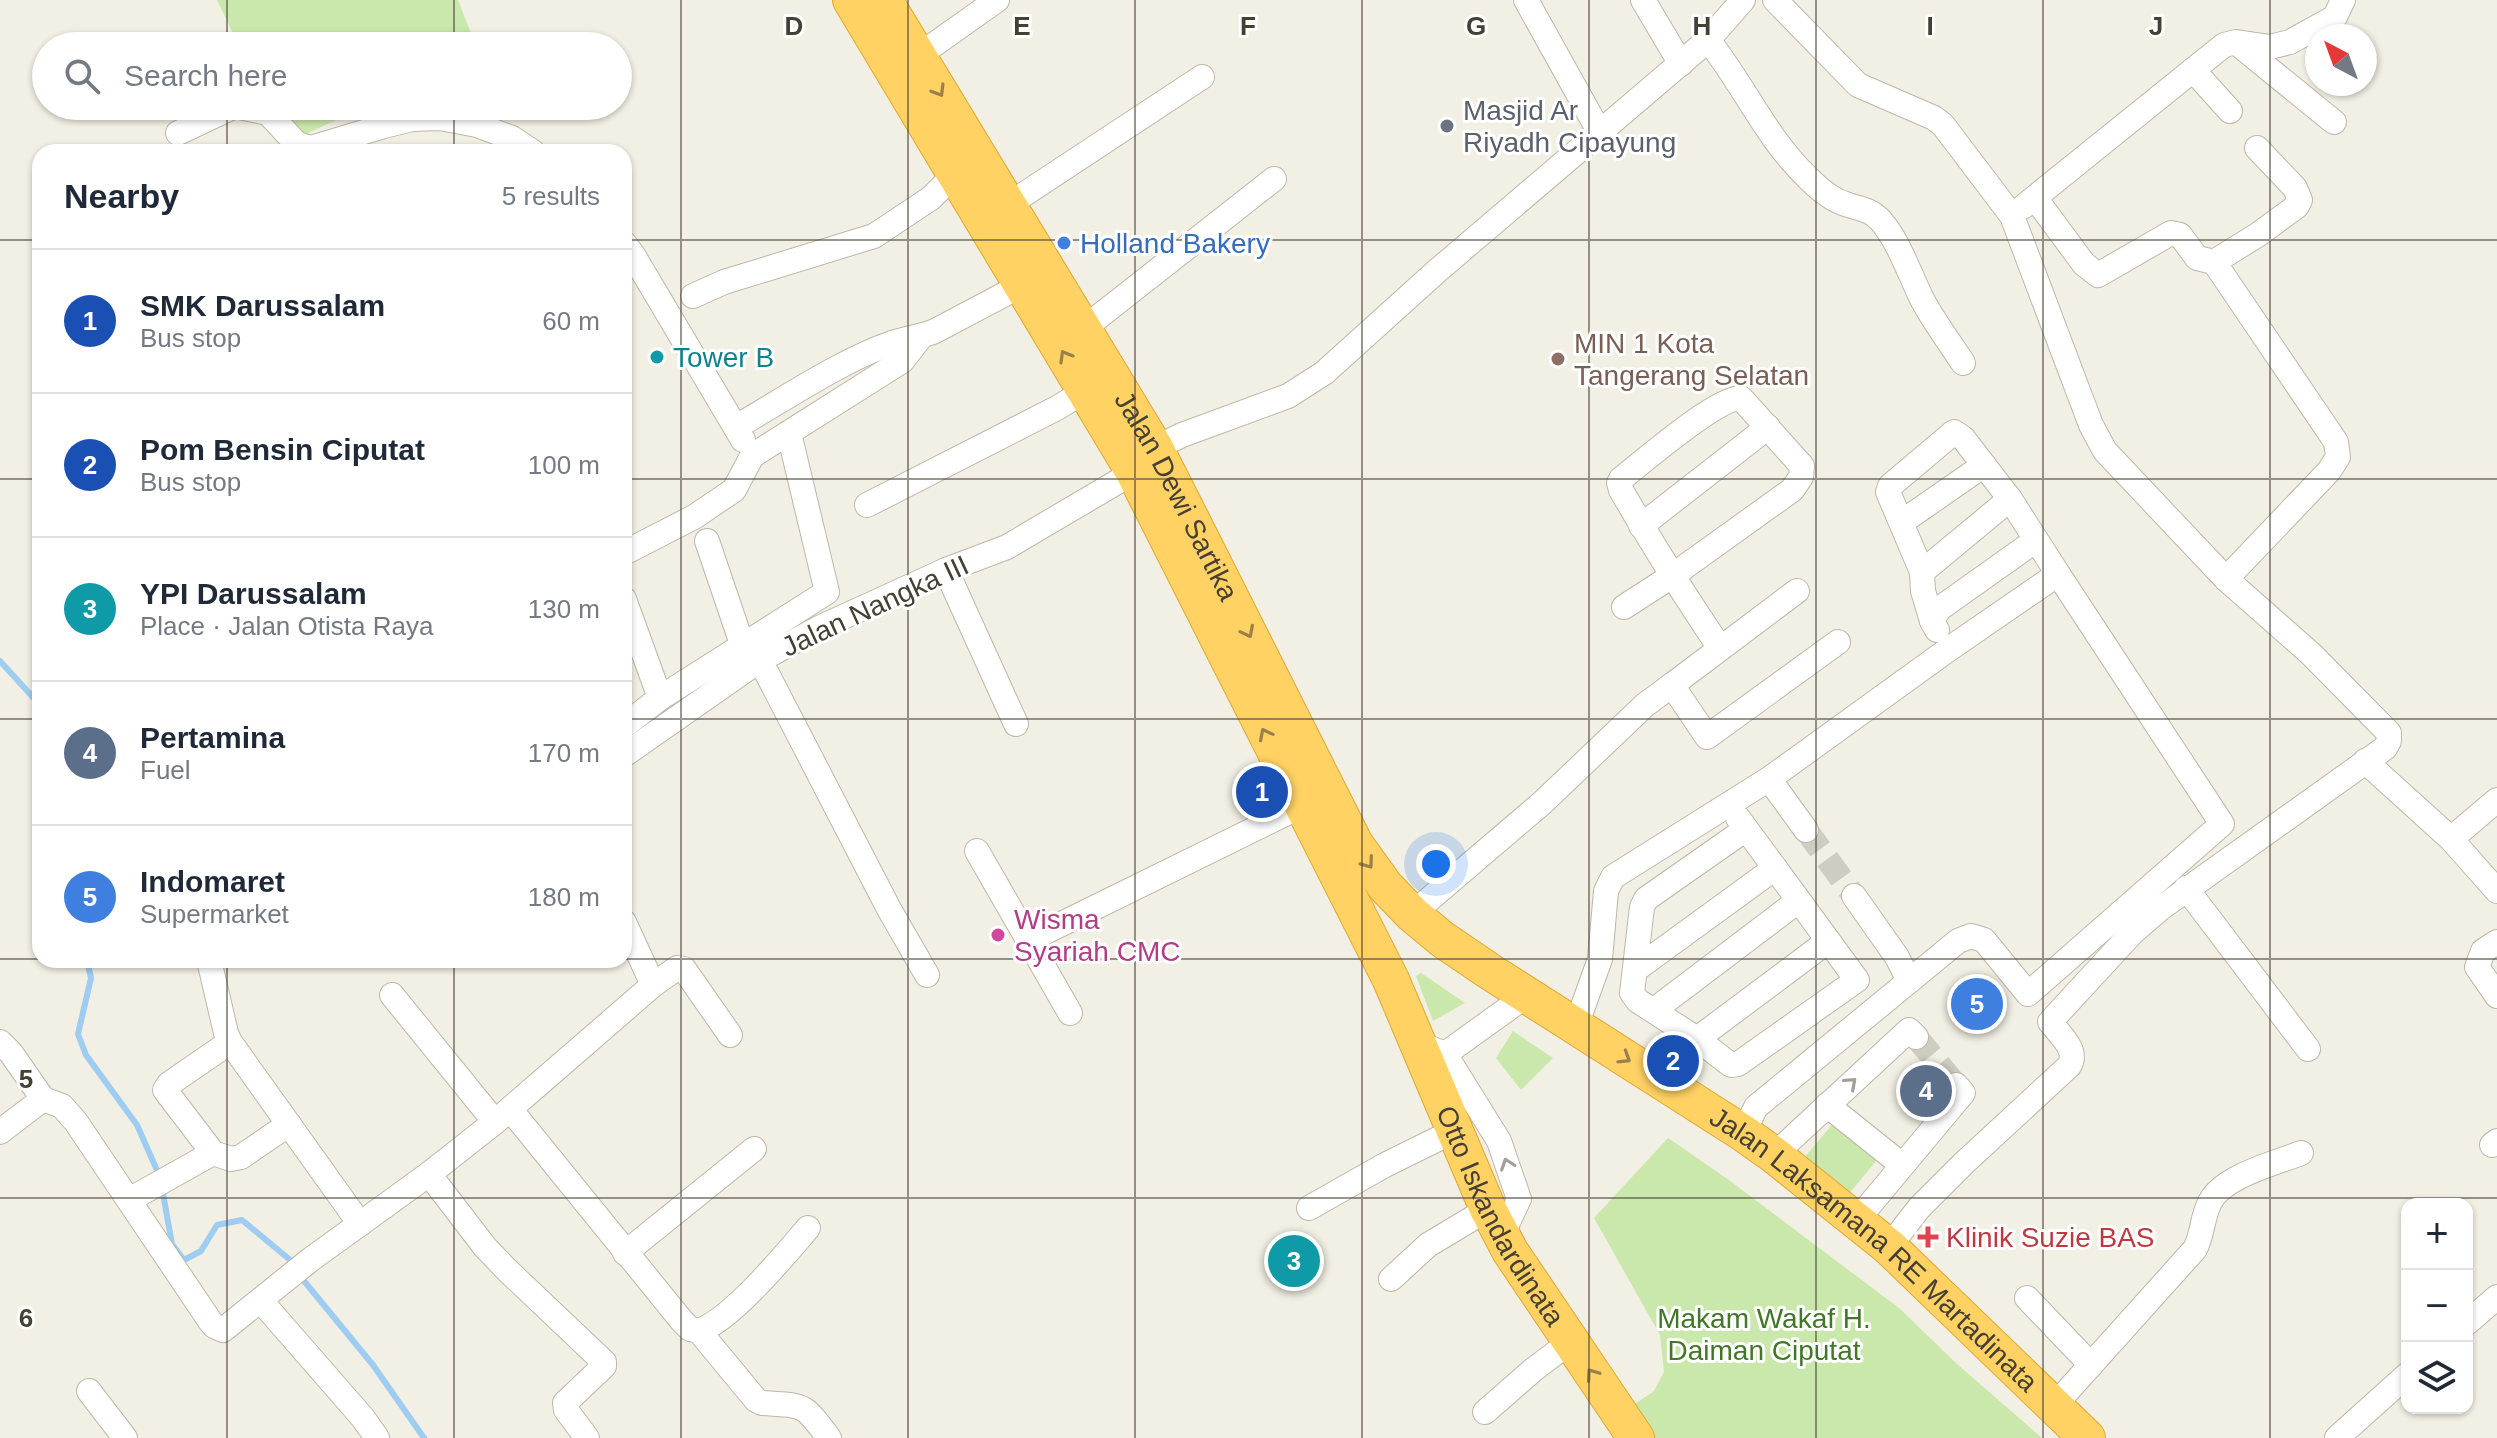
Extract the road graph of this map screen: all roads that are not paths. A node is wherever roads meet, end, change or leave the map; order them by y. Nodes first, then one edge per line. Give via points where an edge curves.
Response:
1 (997, 0) edge
2 (1526, 0) edge
3 (1643, 0) edge
4 (1743, 0) edge
5 (1775, 0) edge
6 (2343, 0) edge
7 (870, 4) edge
8 (1708, 40) junction
9 (2236, 42) junction
10 (918, 56) junction
11 (1681, 64) junction
12 (2193, 70) junction
13 (1202, 77) dead end
14 (2230, 111) dead end
15 (205, 120) edge
16 (275, 120) edge
17 (408, 120) edge
18 (449, 120) edge
19 (2334, 122) dead end
20 (178, 133) dead end
21 (1600, 133) junction
22 (297, 144) edge
23 (324, 144) edge
24 (521, 144) edge
25 (2257, 148) dead end
26 (955, 174) junction
27 (1274, 179) dead end
28 (2035, 198) junction
29 (1008, 205) junction
30 (2012, 216) junction
31 (632, 254) edge
32 (2214, 262) junction
33 (1022, 285) junction
34 (693, 296) dead end
35 (1083, 329) junction
36 (920, 338) junction
37 (1963, 363) dead end
38 (1085, 391) junction
39 (736, 427) junction
40 (1768, 427) junction
41 (789, 433) junction
42 (1138, 448) junction
43 (752, 456) junction
44 (1984, 465) junction
45 (2010, 499) junction
46 (867, 505) dead end
47 (1902, 522) junction
48 (1641, 526) junction
49 (2036, 540) junction
50 (707, 541) dead end
51 (632, 549) edge
52 (946, 570) junction
53 (1922, 572) junction
54 (2058, 574) junction
55 (1672, 576) junction
56 (2226, 579) junction
57 (1797, 591) dead end
58 (1624, 607) dead end
59 (632, 621) edge
60 (1932, 621) junction
61 (1838, 642) dead end
62 (742, 644) junction
63 (1720, 648) junction
64 (1949, 649) junction
65 (760, 660) junction
66 (1672, 685) junction
67 (660, 698) junction
68 (632, 720) edge
69 (1016, 724) dead end
70 (632, 749) edge
71 (2365, 761) junction
72 (1769, 779) junction
73 (2497, 800) edge
74 (1300, 804) junction
75 (1728, 804) junction
76 (1746, 829) junction
77 (1806, 830) tunnel mouth
78 (2451, 839) junction
79 (977, 851) dead end
80 (1775, 868) junction
81 (2186, 888) junction
82 (2497, 891) edge
83 (1854, 896) tunnel mouth
84 (1798, 901) junction
85 (1412, 914) junction
86 (632, 939) edge
87 (1029, 940) junction
88 (1828, 941) junction
89 (2497, 942) edge
90 (211, 968) edge
91 (1635, 970) junction
92 (1489, 971) junction
93 (927, 975) dead end
94 (1391, 980) junction
95 (1857, 980) junction
96 (1909, 981) junction
97 (653, 985) junction
98 (392, 995) dead end
99 (1527, 995) junction
100 (2497, 996) edge
101 (1879, 1006) junction
102 (1654, 1010) junction
103 (1070, 1013) dead end
104 (1576, 1026) junction
105 (730, 1035) dead end
106 (1916, 1037) dead end
107 (1697, 1039) junction
108 (0, 1042) edge
109 (230, 1042) junction
110 (1432, 1049) junction
111 (2308, 1049) dead end
112 (1956, 1085) dead end
113 (43, 1099) junction
114 (1827, 1105) junction
115 (503, 1116) junction
116 (289, 1124) junction
117 (1454, 1131) junction
118 (0, 1132) edge
119 (1743, 1133) junction
120 (754, 1149) dead end
121 (213, 1153) junction
122 (2301, 1153) dead end
123 (1774, 1155) junction
124 (1902, 1165) junction
125 (429, 1174) junction
126 (129, 1200) junction
127 (1309, 1208) dead end
128 (1857, 1220) junction
129 (1495, 1222) junction
130 (360, 1224) junction
131 (808, 1228) dead end
132 (1889, 1247) junction
133 (625, 1253) junction
134 (1391, 1279) dead end
135 (2497, 1297) edge
136 (2027, 1298) dead end
137 (261, 1301) junction
138 (2473, 1318) edge
139 (699, 1331) junction
140 (1570, 1342) junction
141 (2091, 1365) junction
142 (2401, 1380) edge
143 (89, 1391) dead end
144 (2054, 1406) junction
145 (1485, 1412) dead end
146 (125, 1438) edge
147 (377, 1438) edge
148 (587, 1438) edge
149 (829, 1438) edge
150 (1636, 1438) edge
151 (2087, 1438) edge
152 (2337, 1438) edge

1 - 10 street
2 - 21 street
3 - 11 street
4 - 8 street, Jalan Nangka III
5 - 30 street via 1858,85 1943,125
6 - 9 street via 2335,17 2290,42 2270,47
7 - 10 highway, Jalan Dewi Sartika
7 - 26 highway, Jalan Dewi Sartika
8 - 11 street, Jalan Nangka III
8 - 37 street via 1784,154 1841,203 1864,208 1887,228 1925,305
9 - 12 street via 2224,45
9 - 19 street
10 -> 29 highway, Jalan Dewi Sartika
11 - 21 street, Jalan Nangka III
12 - 14 street
12 - 28 street
13 - 29 street
15 - 20 street
16 - 22 street
17 - 23 street
18 - 24 street
21 - 42 street, Jalan Nangka III via 1316,379 1288,396
25 - 32 street via 2300,200
26 - 33 highway, Jalan Dewi Sartika
26 - 34 street via 931,198 874,236
27 - 35 street
28 - 30 street
28 - 32 street via 2098,275 2171,233 2180,235 2197,258
29 - 35 highway, Jalan Dewi Sartika
30 - 56 street via 2105,451
31 - 39 street
32 - 56 street via 2339,451 2329,471
33 - 36 street
38 -> 33 highway, Jalan Dewi Sartika
35 - 42 highway, Jalan Dewi Sartika
36 - 39 street via 893,342 855,360
36 - 41 street via 902,361
38 - 42 highway, Jalan Dewi Sartika
38 - 46 street
39 - 43 street
40 - 48 street
40 - 48 street via 1749,403 1732,398 1621,479 1621,490
40 - 55 street via 1802,466 1801,477 1792,490
41 - 43 street
41 - 62 street via 827,592
42 - 52 street, Jalan Nangka III via 1007,547
74 -> 42 highway, Jalan Dewi Sartika
42 -> 85 highway, Jalan Dewi Sartika via 1355,844
43 - 51 street via 734,490
44 - 45 street
44 - 47 street
44 - 47 street via 1963,438 1954,432 1946,437 1890,486 1889,498
45 - 49 street
45 - 53 street
47 - 53 street
48 - 55 street
49 - 54 street
49 - 60 street via 1939,609
50 - 62 street
52 - 65 street, Jalan Nangka III
52 - 69 street
53 - 60 street
54 - 64 street
54 - 96 street via 2222,824 2028,994 1984,940 1971,936
55 - 58 street
55 - 63 street
56 - 71 street via 2389,733 2385,748
57 - 63 street
59 - 67 street
60 - 64 street
61 - 66 street via 1707,737
62 - 67 street
63 - 66 street
64 - 72 street
65 - 70 street, Jalan Nangka III
65 - 93 street
66 - 85 street
67 - 68 street
71 - 78 street
71 - 81 street
72 - 75 street
72 - 77 street
73 - 78 street
74 - 87 street
74 - 94 highway, Jalan Dewi Sartika
75 - 76 street
75 - 104 street via 1613,877 1606,891 1600,959
76 - 80 street
76 - 91 street via 1646,899
78 - 82 street
79 - 87 street
80 - 84 street
80 - 91 street
81 - 111 street
81 - 132 street via 2132,933 2050,1022 2072,1052 2069,1066 1919,1208
83 - 96 street
84 - 88 street
84 - 102 street
85 - 92 highway, Jalan Dewi Sartika
86 - 97 street
87 - 103 street
88 - 95 street
88 - 107 street
89 - 100 street via 2483,951 2477,967
90 - 109 street
91 - 102 street via 1632,993
92 - 94 highway via 1458,964 1434,945 1421,944 1404,952
92 - 99 highway, Jalan Laksamana RE Martadinata
94 - 110 highway, Otto Iskandardinata
95 - 101 street
95 - 107 street via 1738,1064 1731,1065
96 - 101 street
97 - 105 street via 677,968 684,969
97 - 115 street
98 - 115 street
99 - 104 highway, Jalan Laksamana RE Martadinata
99 - 110 street
101 - 119 street via 1756,1107
102 - 107 street
104 -> 119 highway, Jalan Laksamana RE Martadinata
114 -> 106 street via 1909,1030
108 - 113 street
109 - 116 street
109 - 121 street via 165,1090
110 - 117 highway, Otto Iskandardinata
129 -> 110 street via 1519,1199 1499,1141
112 - 124 street via 1963,1093
113 - 118 street
113 - 126 street via 62,1106 76,1122
114 - 123 street
114 - 124 street
115 - 125 street
115 - 133 street
116 - 121 street via 241,1157
116 - 130 street
117 - 127 street
117 - 129 highway, Otto Iskandardinata
119 - 123 highway, Jalan Laksamana RE Martadinata
120 - 133 street
121 - 126 street
122 - 141 street via 2227,1183 2216,1193 2195,1249
123 - 128 highway, Jalan Laksamana RE Martadinata
124 - 128 street
125 - 130 street
125 - 148 street via 485,1247 604,1362 565,1403
126 - 137 street via 214,1326 228,1328
128 - 132 highway, Jalan Laksamana RE Martadinata
129 - 134 street via 1428,1245
129 - 140 highway, Otto Iskandardinata
130 - 137 street
131 - 139 street via 767,1275
132 - 144 highway, Jalan Laksamana RE Martadinata
133 - 139 street via 682,1321
135 - 138 street
136 - 141 street
137 - 147 street
139 - 149 street via 756,1400 803,1407
140 - 145 street
150 -> 140 highway, Otto Iskandardinata
141 - 144 street
142 - 152 street
143 - 146 street
144 - 151 highway, Jalan Laksamana RE Martadinata

